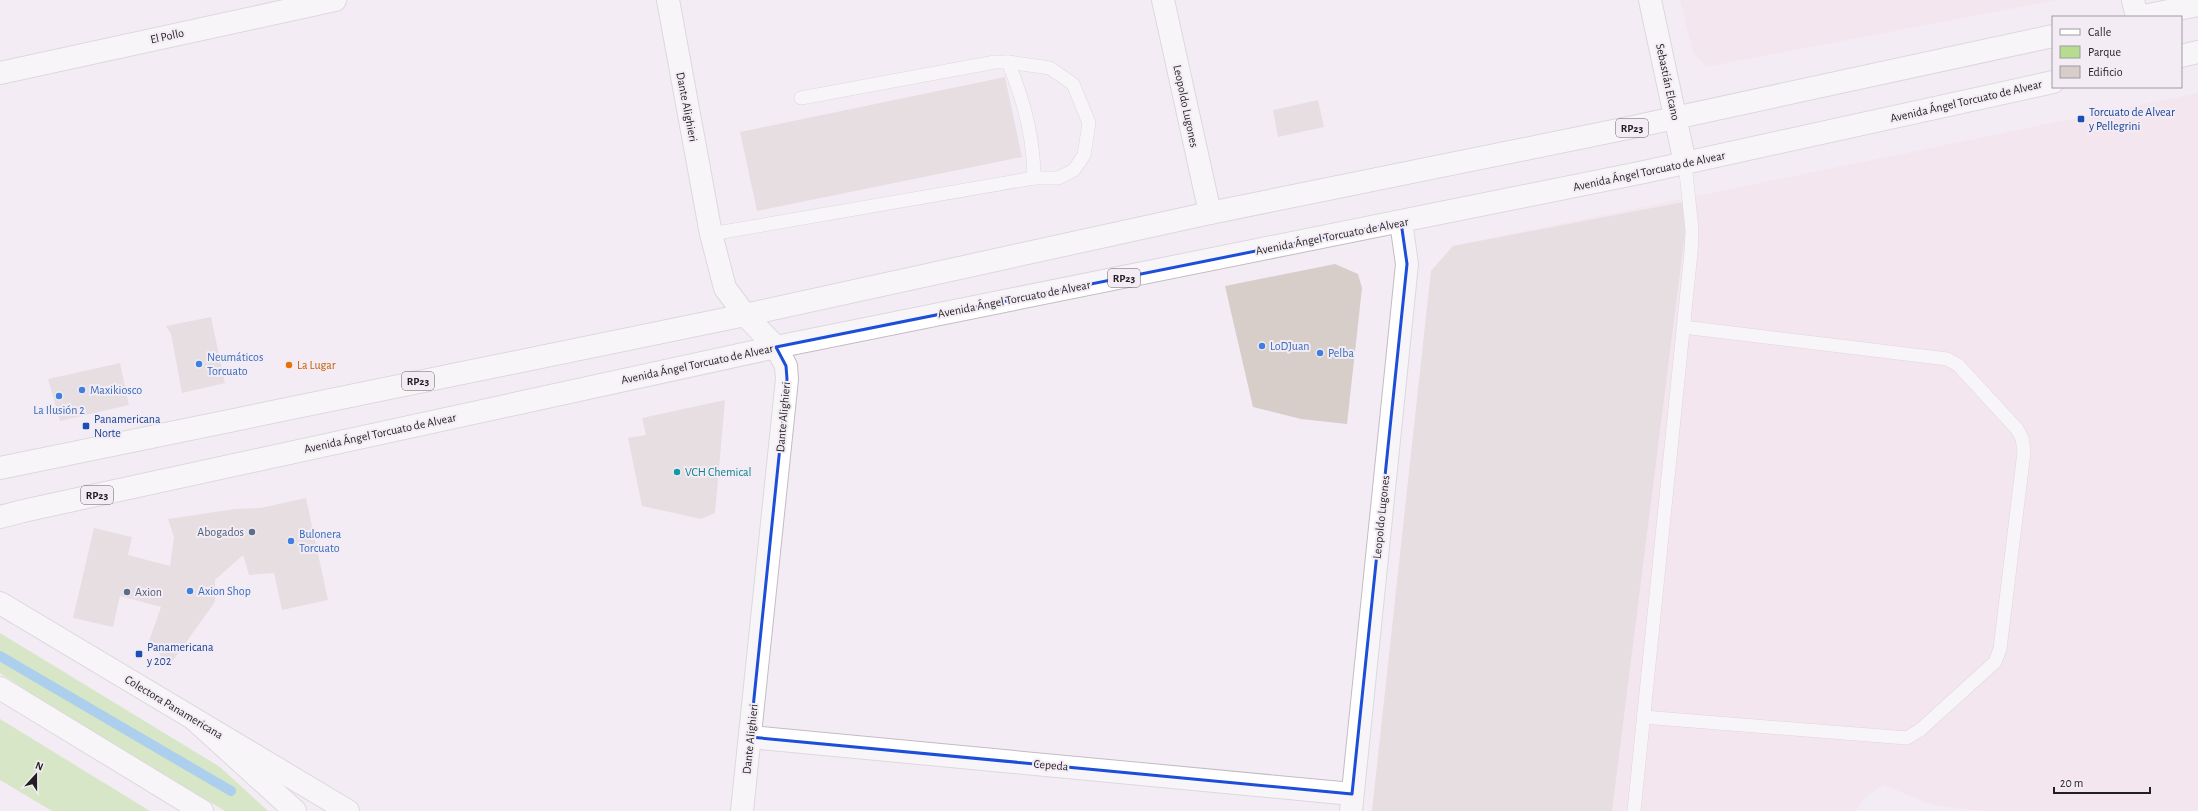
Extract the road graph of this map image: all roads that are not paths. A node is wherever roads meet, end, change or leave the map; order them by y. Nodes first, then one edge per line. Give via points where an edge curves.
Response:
1 (335, 0) edge
2 (668, 0) edge
3 (1163, 0) edge
4 (1650, 0) edge
5 (2133, 0) edge
6 (2198, 5) edge
7 (2138, 16) edge
8 (2143, 16) edge
9 (2052, 36) edge
10 (2198, 52) edge
11 (2182, 56) edge
12 (1008, 62) junction
13 (0, 73) edge
14 (2052, 82) edge
15 (801, 98) dead end
16 (1676, 118) junction
17 (1685, 163) junction
18 (1034, 178) junction
19 (1210, 213) junction
20 (1401, 222) junction
21 (711, 234) junction
22 (745, 315) junction
23 (1683, 327) junction
24 (776, 347) junction
25 (0, 468) edge
26 (0, 518) edge
27 (0, 602) edge
28 (0, 688) edge
29 (1644, 717) junction
30 (196, 721) junction
31 (750, 737) junction
32 (1352, 802) edge
33 (202, 811) edge
34 (295, 811) edge
35 (348, 811) edge
36 (742, 811) edge
37 (1634, 811) edge

1 - 13 main road, El Pollo
2 - 21 main road, Dante Alighieri
3 - 19 main road, Leopoldo Lugones
4 - 16 main road, Sebastián Elcano
5 - 7 main road
6 - 8 main road
9 - 16 main road, RP23
10 - 11 main road
12 - 15 lane via 995,62
12 - 18 lane via 1015,79 1034,153
12 - 18 lane via 1050,68 1072,84 1089,123 1084,155 1074,170 1058,178
14 - 17 main road, Avenida Ángel Torcuato de Alvear / RP23
16 - 17 main road, Sebastián Elcano
16 - 19 main road, RP23
17 - 20 main road, Avenida Ángel Torcuato de Alvear / RP23
17 - 23 lane via 1692,230
18 - 21 lane
19 - 22 main road, RP23
20 - 24 main road, Avenida Ángel Torcuato de Alvear / RP23
20 - 32 main road, Leopoldo Lugones via 1407,264
21 - 22 main road, Dante Alighieri via 725,288
22 - 24 main road, Dante Alighieri
22 - 25 main road, RP23
23 - 29 lane
23 - 29 lane via 1947,359 1958,365 2017,429 2022,438 2024,452 2000,649 1995,662 1920,730 1907,738
24 - 26 main road, Avenida Ángel Torcuato de Alvear / RP23
24 - 31 main road, Dante Alighieri via 786,366 787,379
27 - 30 main road, Colectora Panamericana
28 - 33 main road
29 - 37 lane
30 - 34 main road
30 - 35 main road, Colectora Panamericana
31 - 32 main road, Cepeda
31 - 36 main road, Dante Alighieri

